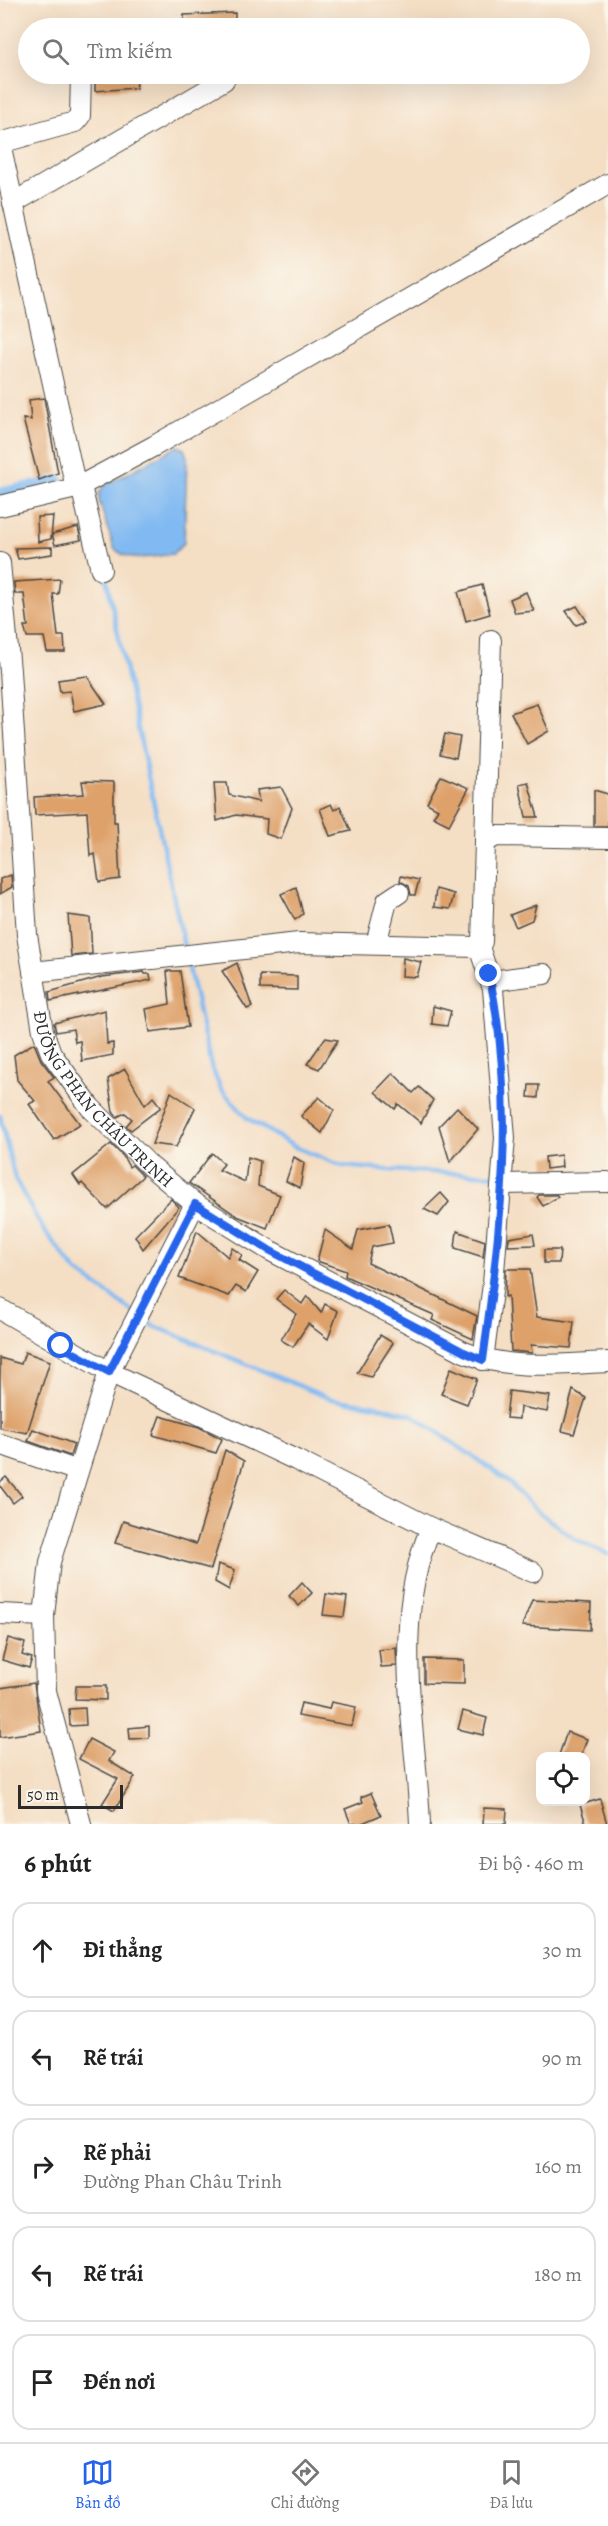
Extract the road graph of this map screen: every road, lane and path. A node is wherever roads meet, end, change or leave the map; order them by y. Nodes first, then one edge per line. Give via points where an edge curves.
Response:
1 (81, 84) edge
2 (217, 84) edge
3 (0, 143) edge
4 (608, 184) edge
5 (13, 203) junction
6 (78, 487) junction
7 (0, 506) edge
8 (0, 563) edge
9 (101, 570) dead end
10 (491, 640) dead end
11 (8, 778) edge
12 (608, 838) edge
13 (485, 842) junction
14 (399, 893) dead end
15 (376, 944) junction
16 (479, 947) junction
17 (33, 972) junction
18 (544, 974) dead end
19 (491, 981) junction
20 (502, 1176) junction
21 (608, 1182) edge
22 (195, 1204) junction
23 (0, 1309) edge
24 (483, 1360) junction
25 (608, 1362) edge
26 (109, 1372) junction
27 (0, 1444) edge
28 (78, 1470) junction
29 (431, 1528) junction
30 (534, 1572) dead end
31 (0, 1614) edge
32 (44, 1616) junction
33 (81, 1824) edge
34 (420, 1824) edge

1 - 3 street via 80,116 75,122
2 - 5 street
3 - 5 street
4 - 6 street
5 - 6 street
6 - 7 street
6 - 9 street
8 - 11 street, ĐƯỜNG PHAN CHÂU TRINH
10 - 13 street
11 - 17 street, ĐƯỜNG PHAN CHÂU TRINH
12 - 13 street via 496,837
13 - 16 street via 483,942
14 - 15 street via 387,901
15 - 16 street
15 - 17 street via 299,943
16 - 19 street
17 - 22 street, ĐƯỜNG PHAN CHÂU TRINH via 43,1031 51,1053 90,1107
18 - 19 street
19 - 20 street via 504,1102
20 - 21 street
20 - 24 street
22 - 24 street, ĐƯỜNG PHAN CHÂU TRINH via 269,1250
22 - 26 street
23 - 26 street
24 - 25 street, ĐƯỜNG PHAN CHÂU TRINH via 540,1365
26 - 28 street
26 - 29 street
27 - 28 street
28 - 32 street via 50,1562
29 - 30 street
29 - 34 street via 411,1592 407,1653
31 - 32 street
32 - 33 street via 46,1691

